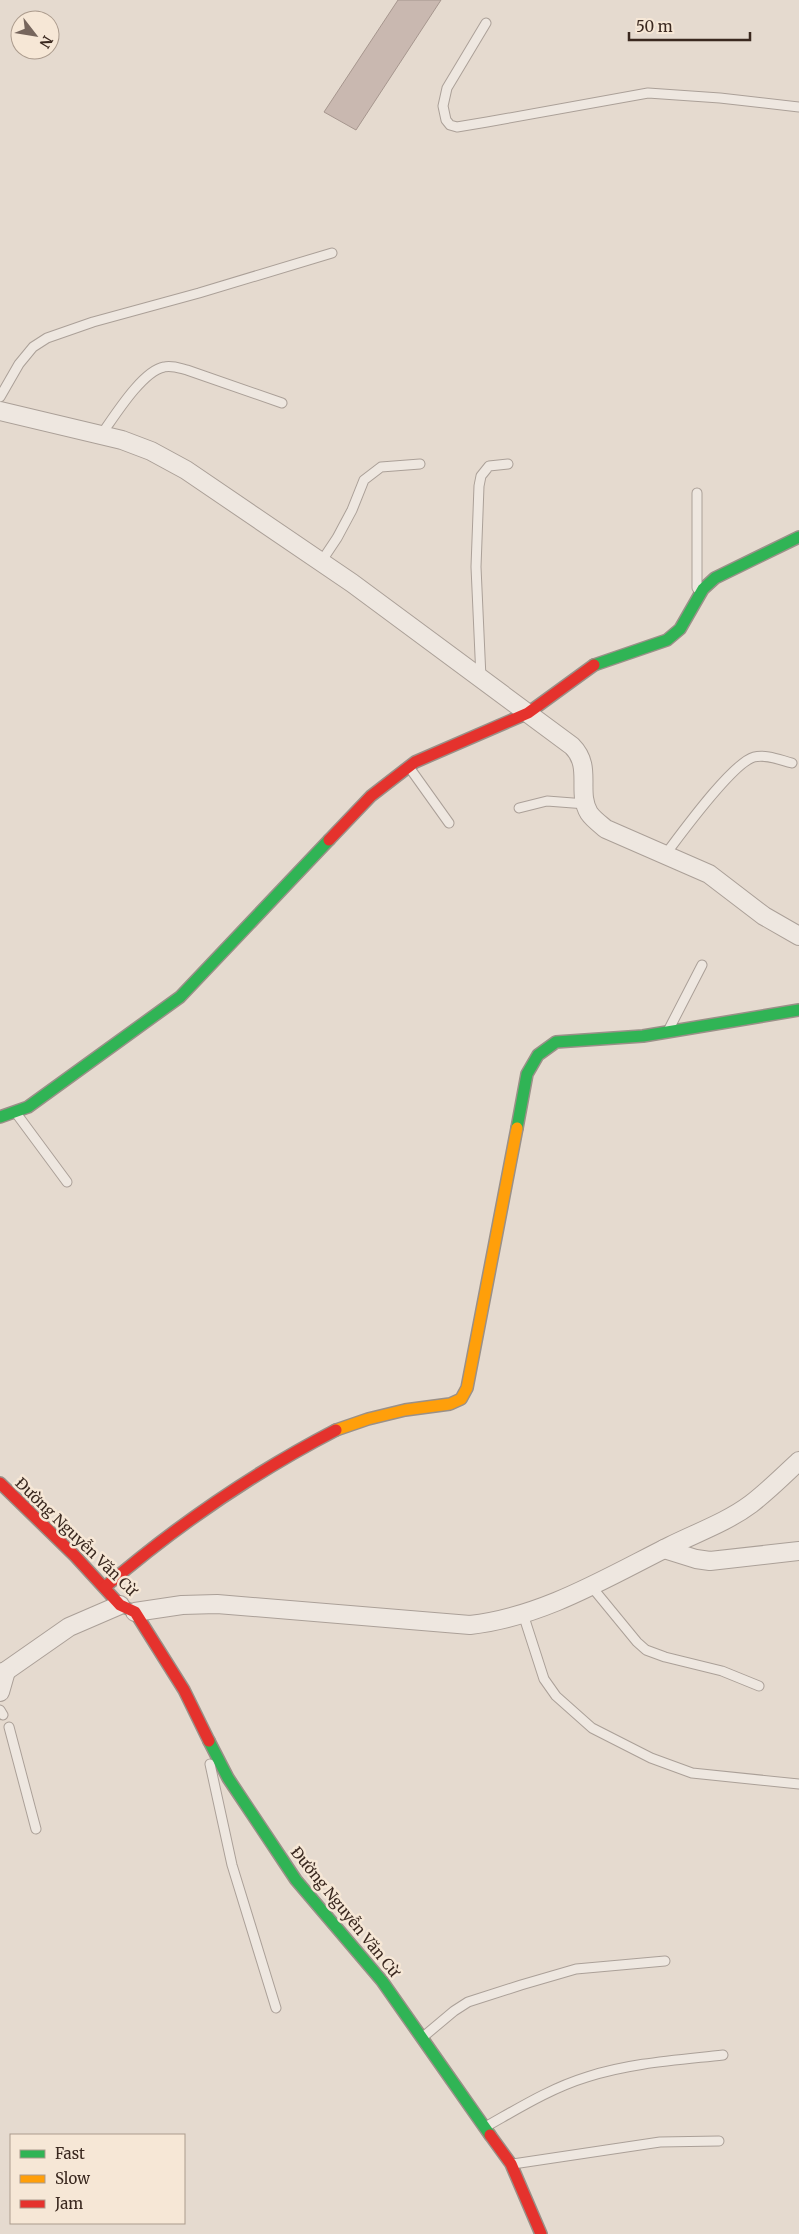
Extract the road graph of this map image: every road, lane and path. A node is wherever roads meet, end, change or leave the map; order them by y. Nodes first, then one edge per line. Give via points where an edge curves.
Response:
1 (486, 23) dead end
2 (799, 107) edge
3 (332, 253) dead end
4 (0, 397) edge
5 (282, 403) dead end
6 (0, 411) edge
7 (101, 435) junction
8 (420, 464) dead end
9 (508, 464) dead end
10 (697, 493) dead end
11 (799, 537) edge
12 (321, 562) junction
13 (697, 599) junction
14 (481, 678) junction
15 (528, 713) junction
16 (792, 763) dead end
17 (409, 767) junction
18 (586, 804) junction
19 (519, 808) dead end
20 (449, 823) dead end
21 (665, 855) junction
22 (799, 936) edge
23 (702, 965) dead end
24 (799, 1010) edge
25 (667, 1032) junction
26 (16, 1112) junction
27 (0, 1117) edge
28 (66, 1182) dead end
29 (799, 1461) edge
30 (0, 1483) edge
31 (664, 1549) junction
32 (799, 1551) edge
33 (591, 1586) junction
34 (105, 1587) junction
35 (127, 1609) junction
36 (523, 1614) junction
37 (3, 1672) edge
38 (758, 1686) dead end
39 (0, 1692) edge
40 (9, 1726) dead end
41 (203, 1726) junction
42 (799, 1784) edge
43 (36, 1829) dead end
44 (665, 1961) dead end
45 (276, 2008) dead end
46 (422, 2037) junction
47 (723, 2055) dead end
48 (484, 2127) junction
49 (719, 2141) dead end
50 (511, 2164) junction
51 (541, 2234) edge

1 - 2 lane via 448,88 443,106 450,125 457,127 648,93
3 - 4 lane via 47,338 33,347 19,364
5 - 7 lane via 174,366 163,367 143,381
6 - 7 street
7 - 12 street via 151,451 186,470
8 - 12 lane via 381,467 364,480 348,517
9 - 14 lane via 489,466 481,476 479,486 476,567
10 - 13 lane
11 - 13 street via 715,578
12 - 14 street
13 - 15 street via 678,634 598,662
14 - 15 street
15 - 17 street
15 - 18 street via 580,754 584,764
16 - 21 lane via 766,756 746,761 709,800
17 - 20 lane
17 - 26 street via 371,796 180,997
18 - 19 lane via 547,801
18 - 21 street via 588,812 606,829
21 - 22 street via 709,874 764,916
23 - 25 lane
24 - 25 street
25 - 34 street via 556,1042 544,1048 534,1059 527,1074 467,1388 461,1399 450,1404 368,1419 336,1430 291,1453 234,1488 149,1549
26 - 27 street
26 - 28 lane
29 - 31 street via 749,1505
30 - 34 street, Đường Nguyễn Văn Cừ
31 - 32 street via 710,1561
31 - 33 street
33 - 36 street
33 - 38 lane via 646,1650 722,1671
34 - 35 street, Đường Nguyễn Văn Cừ
35 - 36 street via 217,1604 470,1625
35 - 37 street via 69,1627
35 - 41 street, Đường Nguyễn Văn Cừ via 184,1690
36 - 42 lane via 544,1679 556,1696 592,1728 651,1758 692,1773
37 - 39 street
40 - 43 lane
41 - 45 lane via 232,1865
41 - 46 street, Đường Nguyễn Văn Cừ via 228,1778 296,1880 382,1981
44 - 46 lane via 576,1969 521,1985 468,2002
46 - 48 street, Đường Nguyễn Văn Cừ
47 - 48 lane via 654,2063 587,2077 544,2094
48 - 50 street, Đường Nguyễn Văn Cừ
49 - 50 lane via 660,2142
50 - 51 street, Đường Nguyễn Văn Cừ

